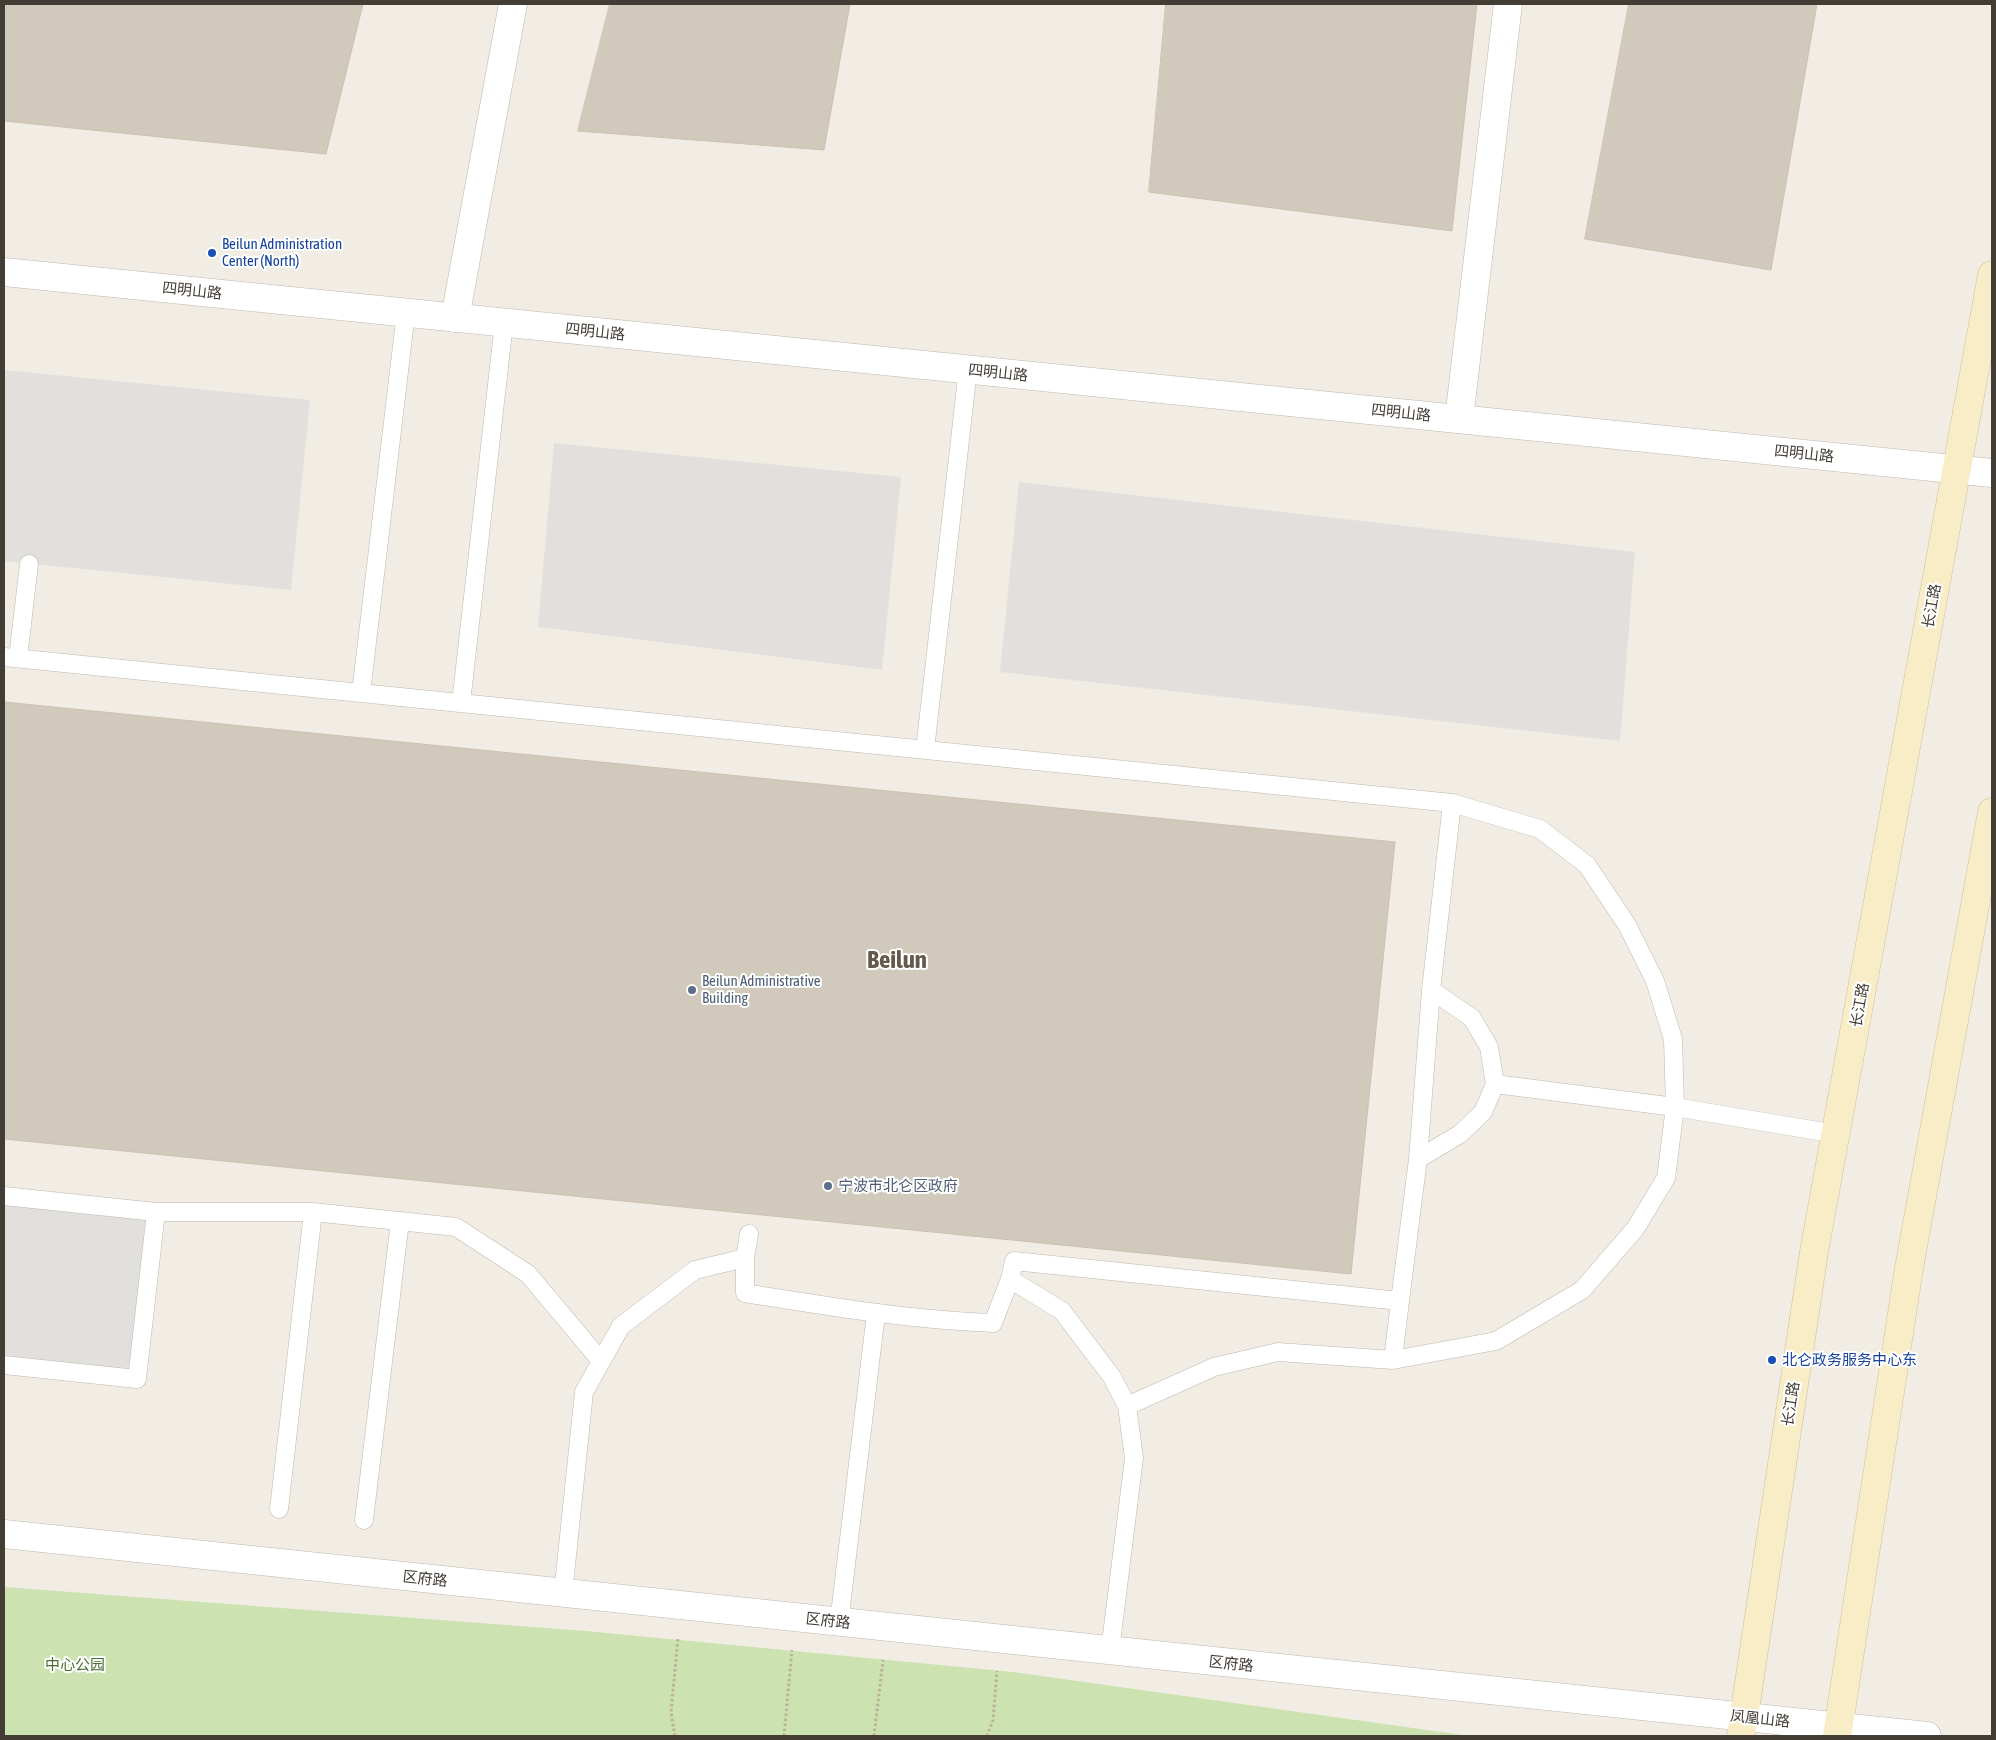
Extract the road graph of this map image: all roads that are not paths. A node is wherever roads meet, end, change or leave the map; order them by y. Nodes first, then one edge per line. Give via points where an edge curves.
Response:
1 (513, 4) edge
2 (1508, 4) edge
3 (4, 272) edge
4 (1992, 275) edge
5 (406, 312) junction
6 (455, 318) junction
7 (504, 323) junction
8 (968, 370) junction
9 (1459, 419) junction
10 (1957, 469) junction
11 (1992, 473) edge
12 (29, 564) dead end
13 (11, 657) edge
14 (361, 693) junction
15 (462, 703) junction
16 (925, 750) junction
17 (1452, 803) junction
18 (1992, 812) edge
19 (1431, 990) junction
20 (1495, 1084) junction
21 (1675, 1107) junction
22 (1836, 1134) junction
23 (1418, 1159) junction
24 (4, 1196) edge
25 (156, 1212) junction
26 (313, 1212) junction
27 (400, 1221) junction
28 (750, 1234) dead end
29 (745, 1258) junction
30 (1010, 1279) junction
31 (1400, 1302) junction
32 (876, 1313) junction
33 (1393, 1360) junction
34 (601, 1361) junction
35 (4, 1365) edge
36 (1127, 1406) junction
37 (279, 1509) dead end
38 (364, 1520) dead end
39 (4, 1534) edge
40 (562, 1594) junction
41 (839, 1622) junction
42 (1110, 1651) junction
43 (1652, 1708) joint
44 (1742, 1727) edge
45 (1838, 1732) edge
46 (1927, 1736) edge

1 - 6 street
2 - 9 street
3 - 5 street, 四明山路
4 - 10 main road, 长江路
5 - 6 street, 四明山路
5 - 14 lane
6 - 7 street, 四明山路
7 - 8 street, 四明山路
7 - 15 lane
8 - 9 street, 四明山路
8 - 16 lane
9 - 10 street, 四明山路
10 - 11 street, 四明山路
10 - 22 main road, 长江路
12 - 13 lane
13 - 14 lane
14 - 15 lane
15 - 16 lane
16 - 17 lane
17 - 19 lane
17 - 21 lane via 1540,829 1587,865 1627,926 1655,982 1673,1039
18 - 45 main road via 1909,1268
19 - 20 lane via 1472,1018 1489,1047
19 - 23 lane
20 - 21 lane
20 - 23 lane via 1483,1112 1466,1128
21 - 22 lane
21 - 33 lane via 1666,1178 1635,1228 1582,1290 1496,1341
22 - 44 main road, 长江路 via 1814,1252
23 - 31 lane
24 - 25 lane
25 - 26 lane
25 - 35 lane via 137,1379
26 - 27 lane
26 - 37 lane
27 - 34 lane via 456,1227 528,1274
27 - 38 lane
28 - 29 lane
29 - 32 lane via 745,1293
29 - 34 lane via 695,1270 621,1326
30 - 31 lane via 1014,1261
30 - 32 lane via 993,1323
30 - 36 lane via 1062,1311 1112,1378
31 - 33 lane
32 - 41 lane
33 - 36 lane via 1278,1352 1214,1367
34 - 40 lane via 584,1392
36 - 42 lane via 1134,1458
39 - 40 street, 区府路
40 - 41 street, 区府路
41 - 42 street, 区府路
42 - 43 street, 区府路
43 - 44 street, 凤凰山路
44 - 45 street, 凤凰山路
45 - 46 street, 凤凰山路

